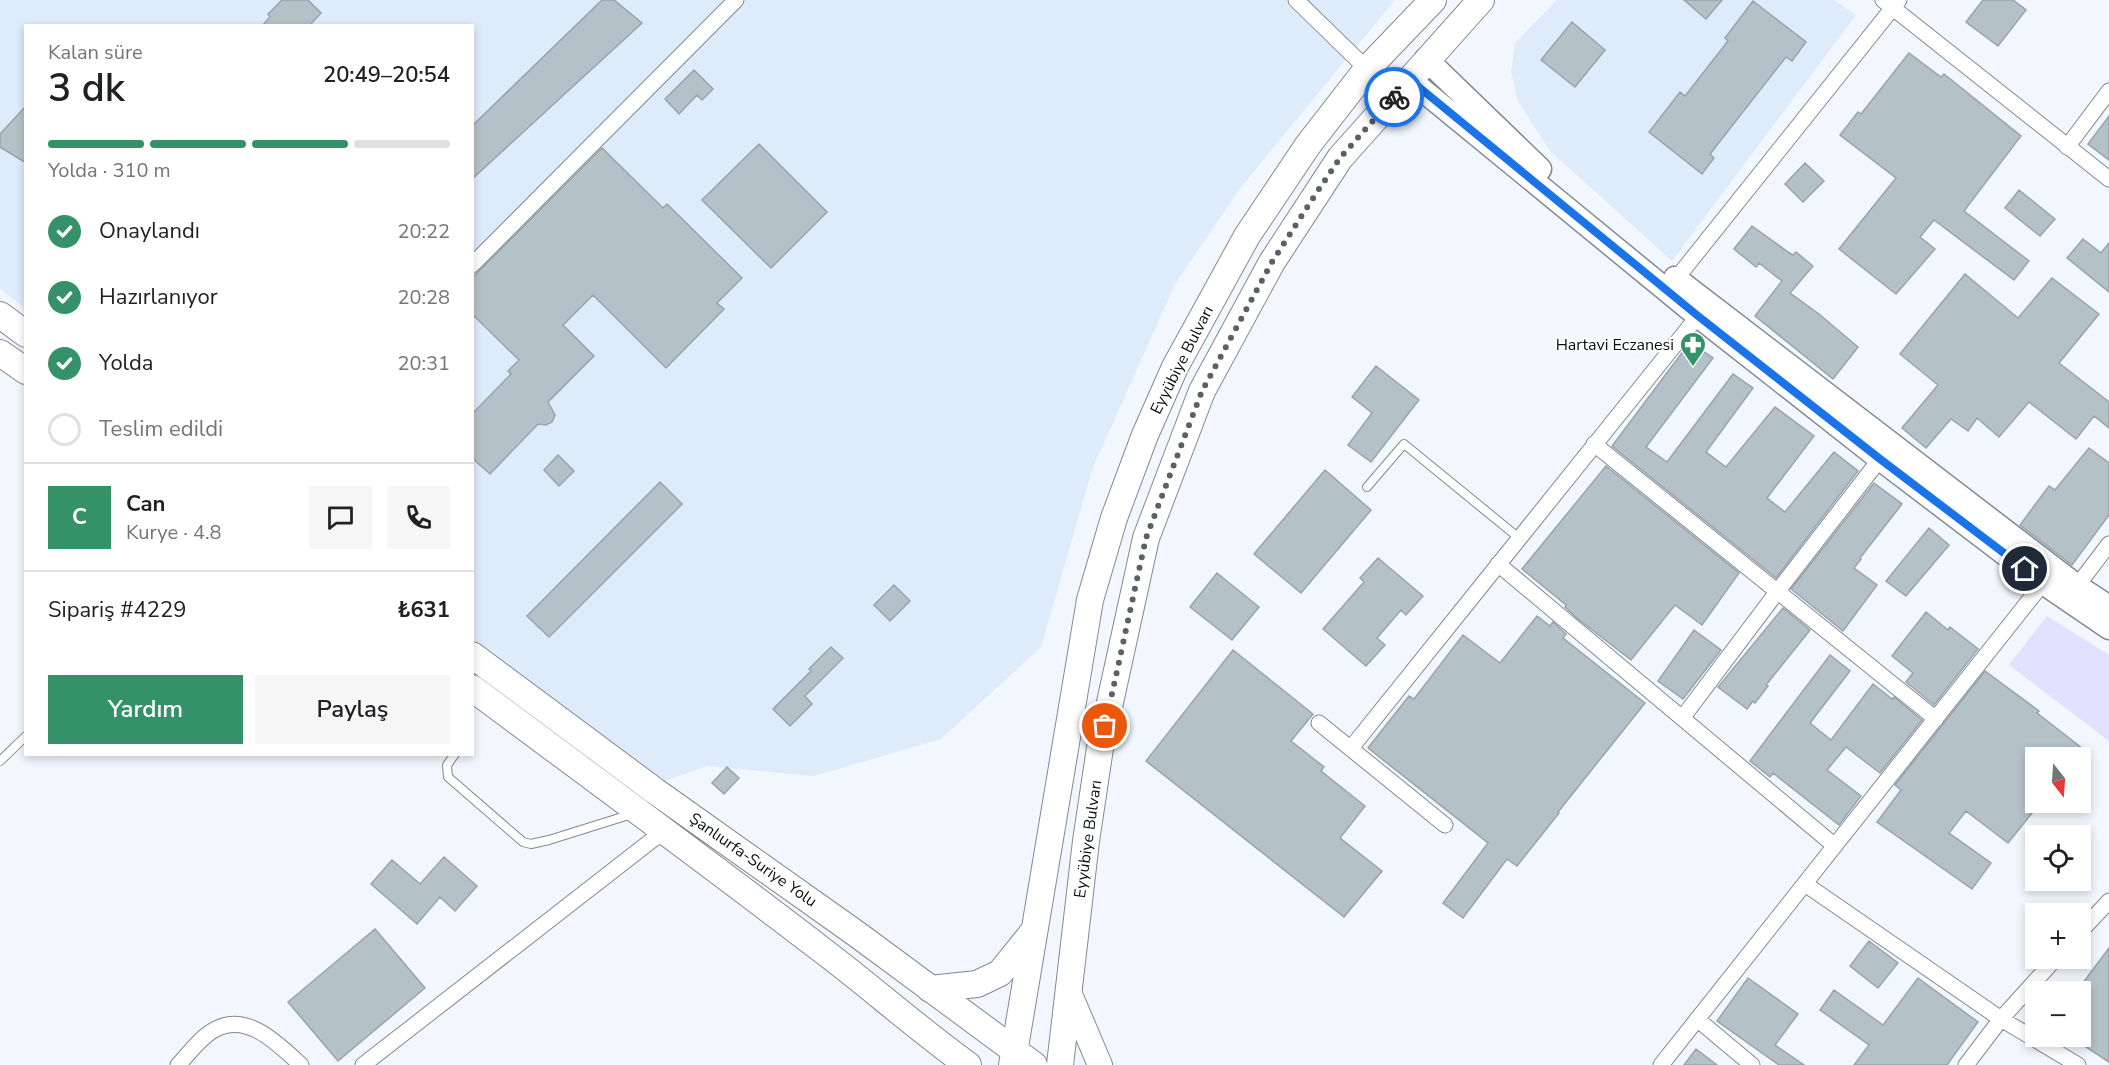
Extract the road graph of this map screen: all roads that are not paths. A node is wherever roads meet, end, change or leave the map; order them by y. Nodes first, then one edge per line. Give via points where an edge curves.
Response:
1 (736, 0) edge
2 (1296, 0) edge
3 (1433, 0) edge
4 (1481, 0) edge
5 (1892, 3) edge
6 (1426, 59) junction
7 (1367, 69) junction
8 (1409, 79) junction
9 (2109, 91) edge
10 (2067, 147) junction
11 (2109, 179) edge
12 (474, 263) edge
13 (1676, 279) junction
14 (0, 315) edge
15 (1698, 316) junction
16 (24, 333) edge
17 (0, 353) edge
18 (24, 370) edge
19 (1594, 444) junction
20 (1880, 459) junction
21 (1367, 487) dead end
22 (1519, 538) junction
23 (2109, 544) edge
24 (1498, 564) junction
25 (2043, 582) junction
26 (2077, 586) junction
27 (1777, 592) junction
28 (2109, 607) edge
29 (2109, 628) edge
30 (474, 656) edge
31 (474, 689) edge
32 (1683, 717) junction
33 (1936, 719) junction
34 (1319, 723) dead end
35 (24, 738) edge
36 (1351, 747) junction
37 (454, 756) edge
38 (0, 761) edge
39 (639, 812) junction
40 (1445, 825) dead end
41 (665, 830) junction
42 (1835, 846) junction
43 (1805, 884) junction
44 (2109, 901) edge
45 (2091, 920) edge
46 (1033, 932) junction
47 (2046, 969) edge
48 (930, 989) junction
49 (1069, 992) junction
50 (1697, 1019) junction
51 (2001, 1019) junction
52 (924, 1033) junction
53 (1020, 1060) edge
54 (178, 1065) edge
55 (301, 1065) edge
56 (363, 1065) edge
57 (933, 1065) edge
58 (968, 1065) edge
59 (1060, 1065) edge
60 (1100, 1065) edge
61 (1661, 1065) edge
62 (1752, 1065) edge
63 (1966, 1065) edge
64 (2078, 1065) edge

1 - 12 street
2 - 7 street
3 - 7 highway, Eyyübiye Bulvarı
4 - 6 highway, Eyyübiye Bulvarı
5 - 10 street
5 - 13 street
6 - 8 highway, Eyyübiye Bulvarı
6 - 13 main road via 1543,172
7 - 46 highway, Eyyübiye Bulvarı via 1308,145 1247,236 1175,367 1145,435 1114,518 1090,600
8 - 15 main road
8 - 49 highway, Eyyübiye Bulvarı via 1340,158 1272,262 1202,391 1146,538 1100,748
9 - 10 street
10 - 11 street
13 - 26 main road
14 - 16 highway
15 - 19 street
15 - 20 main road
17 - 18 highway
19 - 22 street
19 - 27 street
20 - 25 main road
20 - 27 street
21 - 22 lane via 1404,444
22 - 24 street
23 - 26 street
24 - 32 street
24 - 36 street
25 - 29 main road
25 - 33 street
26 - 28 main road
27 - 32 street
27 - 33 street
30 - 48 highway, Şanlıurfa-Suriye Yolu
31 - 39 highway, Şanlıurfa-Suriye Yolu
32 - 42 street
33 - 42 street
34 - 36 street
35 - 38 lane
36 - 40 street
37 - 39 lane via 447,765 448,777 523,842 531,844
39 - 41 highway, Şanlıurfa-Suriye Yolu
41 - 52 highway, Şanlıurfa-Suriye Yolu via 878,993
41 - 56 street
42 - 43 street
43 - 50 street
43 - 51 street
44 - 45 street
46 - 48 highway via 1000,973 977,984
46 - 53 highway, Eyyübiye Bulvarı
47 - 51 street
48 - 53 highway, Şanlıurfa-Suriye Yolu
49 - 59 highway, Eyyübiye Bulvarı
49 - 60 main road
50 - 61 street
50 - 62 street
51 - 63 street
51 - 64 street
52 - 57 highway
52 - 58 highway, Şanlıurfa-Suriye Yolu
54 - 55 street via 215,1029 238,1024 258,1030

